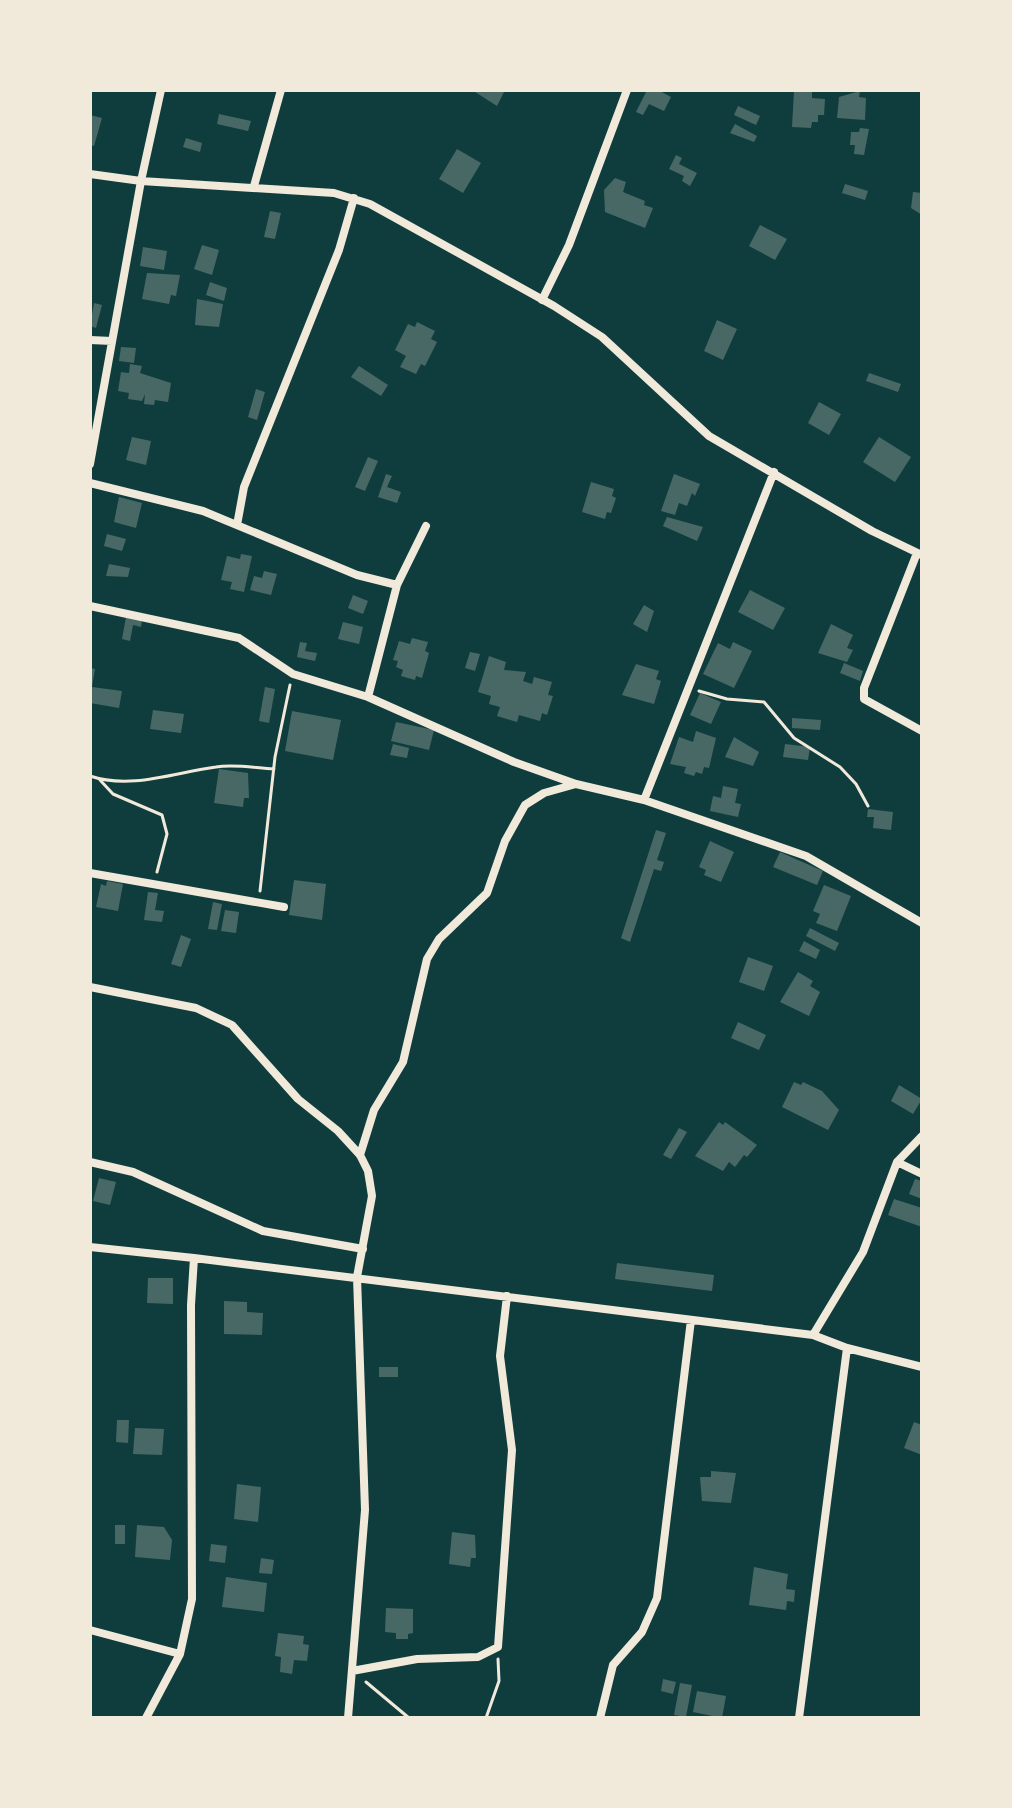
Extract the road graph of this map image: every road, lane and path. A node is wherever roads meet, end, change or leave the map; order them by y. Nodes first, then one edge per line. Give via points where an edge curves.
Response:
1 (161, 90) edge
2 (281, 90) edge
3 (627, 90) edge
4 (90, 174) edge
5 (141, 181) junction
6 (254, 186) junction
7 (354, 198) junction
8 (542, 300) junction
9 (90, 340) edge
10 (112, 341) junction
11 (90, 464) edge
12 (774, 472) junction
13 (90, 483) edge
14 (237, 525) junction
15 (426, 526) dead end
16 (919, 554) edge
17 (397, 585) junction
18 (90, 606) edge
19 (293, 674) junction
20 (687, 687) junction
21 (368, 697) junction
22 (922, 731) edge
23 (274, 769) junction
24 (90, 776) edge
25 (98, 779) junction
26 (576, 784) junction
27 (644, 800) junction
28 (868, 806) dead end
29 (90, 873) edge
30 (155, 884) junction
31 (259, 902) junction
32 (284, 907) dead end
33 (922, 923) edge
34 (90, 987) edge
35 (922, 1136) edge
36 (360, 1155) junction
37 (90, 1162) edge
38 (897, 1162) junction
39 (922, 1174) edge
40 (90, 1247) edge
41 (363, 1249) junction
42 (194, 1258) junction
43 (357, 1277) junction
44 (507, 1296) junction
45 (691, 1320) junction
46 (813, 1335) junction
47 (847, 1348) junction
48 (922, 1367) edge
49 (90, 1630) edge
50 (498, 1647) junction
51 (180, 1654) junction
52 (352, 1671) junction
53 (146, 1718) edge
54 (348, 1718) edge
55 (409, 1718) edge
56 (486, 1718) edge
57 (600, 1718) edge
58 (799, 1718) edge

1 - 5 street
2 - 6 street
3 - 8 street via 569,245
4 - 5 street
5 - 6 street
5 - 10 street
6 - 7 street
7 - 8 street
7 - 14 street via 339,250 244,487
8 - 12 street via 602,337 709,436
9 - 10 street
10 - 11 street
12 - 16 street
12 - 20 street
13 - 14 street via 203,511
14 - 17 street via 357,575
15 - 17 street
16 - 22 street via 864,699
17 - 21 street
18 - 19 street via 222,632
19 - 21 street
19 - 23 path
20 - 27 street
20 - 28 path via 727,699 764,702 794,738 840,767
21 - 26 street
23 - 25 path via 215,767 164,779
23 - 31 path
24 - 25 path
25 - 30 path via 113,794 165,820 167,834
26 - 27 street
26 - 36 street via 525,805 505,841 487,893 439,939 427,959 403,1062 374,1110
27 - 33 street via 806,856
29 - 30 street
30 - 31 street
31 - 32 street
34 - 36 street via 196,1008 232,1025 298,1099
35 - 38 street
36 - 41 street via 372,1196
37 - 41 street via 133,1172 263,1231
38 - 39 street
38 - 46 street via 863,1252
40 - 42 street
41 - 43 street
42 - 43 street
42 - 51 street via 192,1599
43 - 44 street
43 - 52 street via 365,1510
44 - 45 street
44 - 50 street via 500,1356 512,1450
45 - 46 street
45 - 57 street via 657,1598 642,1632 613,1665
46 - 47 street
47 - 48 street
47 - 58 street
49 - 51 street
50 - 52 street via 478,1657 417,1659
50 - 56 path via 499,1681
51 - 53 street
52 - 54 street
52 - 55 path

